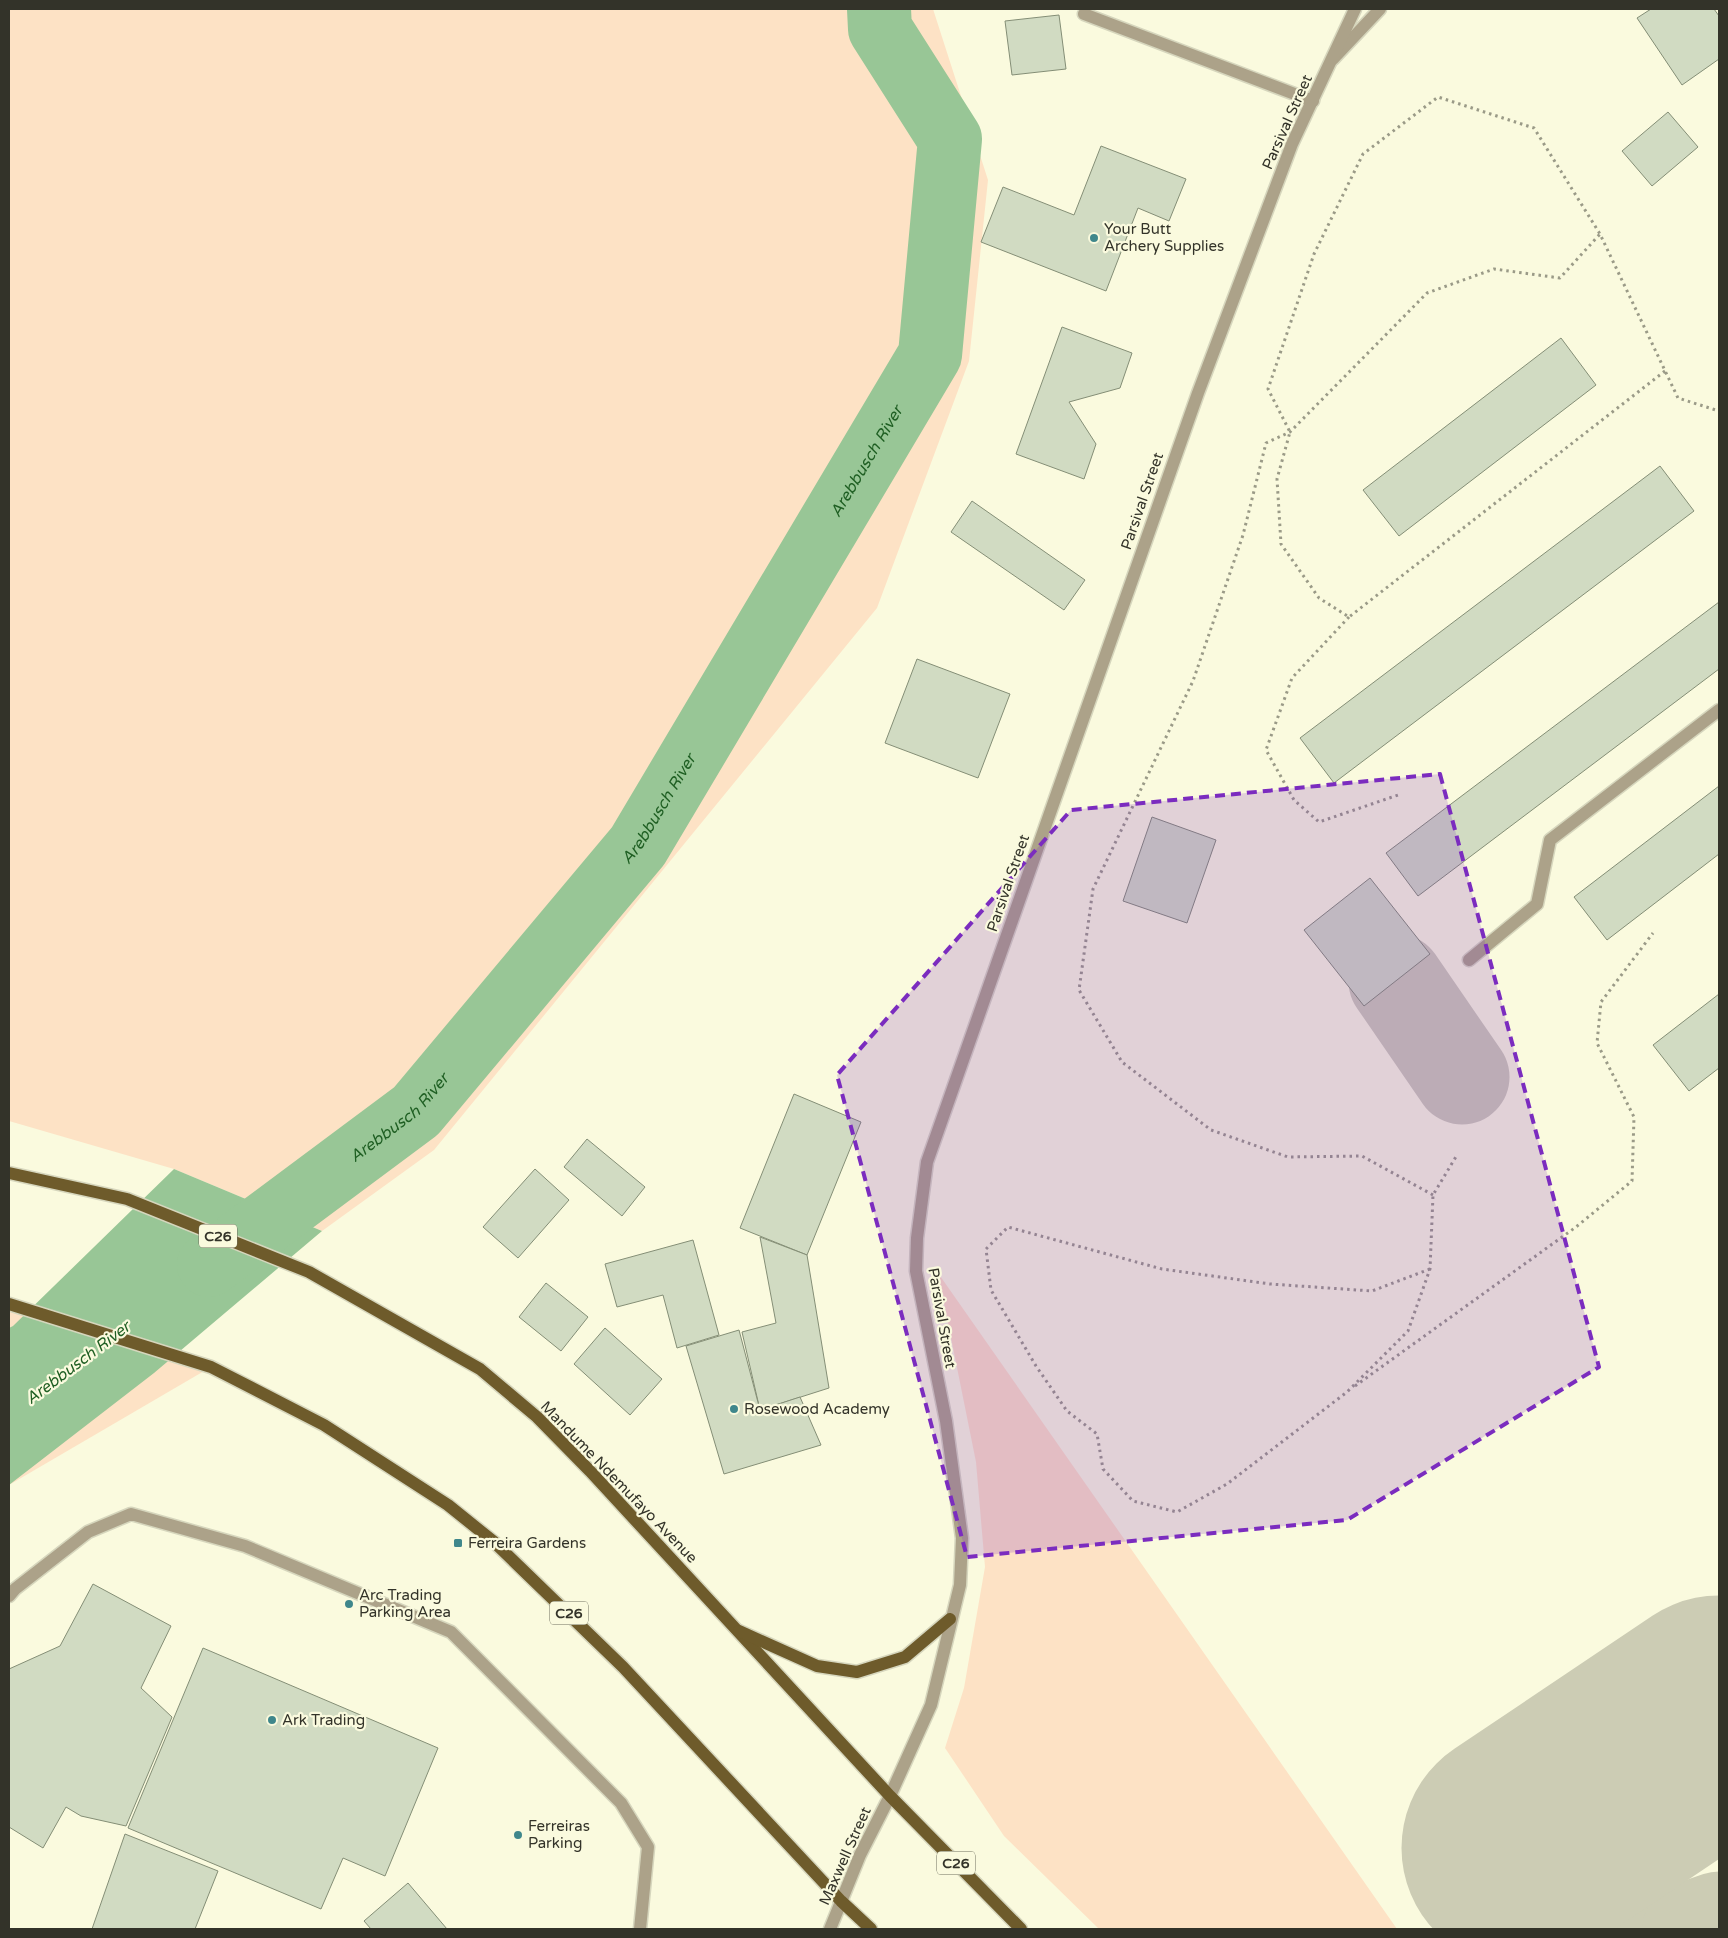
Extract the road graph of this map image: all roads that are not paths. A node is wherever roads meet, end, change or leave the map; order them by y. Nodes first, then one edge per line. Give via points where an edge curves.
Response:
1 (1355, 9) edge
2 (1380, 9) edge
3 (1084, 14) dead end
4 (1333, 59) junction
5 (1313, 101) junction
6 (1719, 710) edge
7 (1469, 960) dead end
8 (9, 1173) edge
9 (9, 1304) edge
10 (9, 1596) edge
11 (950, 1619) junction
12 (734, 1629) junction
13 (890, 1796) junction
14 (841, 1901) junction
15 (640, 1929) edge
16 (830, 1929) edge
17 (871, 1929) edge
18 (1021, 1929) edge

1 - 4 street, Parsival Street
2 - 4 street
3 - 5 street
4 - 5 street, Parsival Street
5 - 11 street, Parsival Street via 1292,144 1198,393 927,1162 916,1271 946,1421 962,1538 960,1585
6 - 7 street via 1550,840 1537,904
8 - 12 main road, Mandume Ndemufayo Avenue / C26 via 127,1199 309,1272 480,1369 537,1417 590,1471
9 - 14 main road, C26 via 211,1367 324,1425 448,1505 494,1542 623,1666
10 - 15 street via 88,1532 131,1514 245,1546 452,1632 621,1803 648,1847
11 - 12 main road via 905,1657 857,1672 818,1666
11 - 13 street, Parsival Street via 931,1705
12 - 13 main road, Mandume Ndemufayo Avenue / C26
13 - 14 street, Maxwell Street
13 - 18 main road, Mandume Ndemufayo Avenue / C26
14 - 16 street, Maxwell Street
14 - 17 main road, C26

